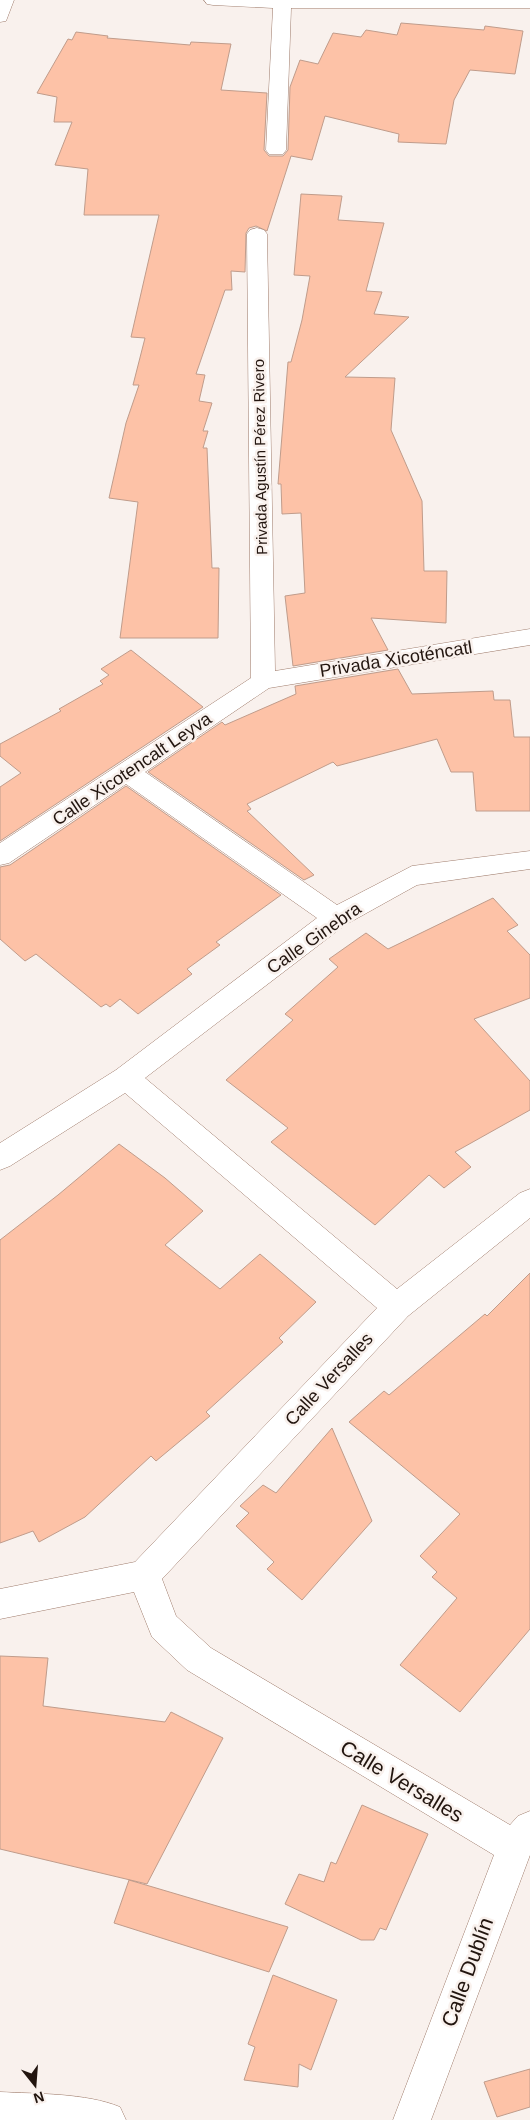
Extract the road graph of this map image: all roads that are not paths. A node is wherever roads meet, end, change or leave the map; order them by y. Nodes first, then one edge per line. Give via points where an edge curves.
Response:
1 (5, 0) edge
2 (213, 0) edge
3 (282, 3) junction
4 (530, 3) edge
5 (0, 17) edge
6 (276, 150) dead end
7 (257, 234) dead end
8 (530, 637) edge
9 (263, 681) junction
10 (127, 772) junction
11 (0, 856) edge
12 (530, 860) edge
13 (336, 918) junction
14 (126, 1078) junction
15 (0, 1158) edge
16 (530, 1201) edge
17 (397, 1307) junction
18 (144, 1575) junction
19 (0, 1604) edge
20 (522, 1837) edge
21 (0, 2111) edge
22 (107, 2120) edge
23 (412, 2120) edge

1 - 5 street
2 - 3 street
3 - 4 street
3 - 6 street
7 - 9 street, Privada Agustín Pérez Rivero
8 - 9 street, Privada Xicoténcatl
9 - 10 street, Calle Xicotencalt Leyva
10 - 11 street, Calle Xicotencalt Leyva
10 - 13 street
12 - 13 street, Calle Ginebra via 412,876
13 - 14 street, Calle Ginebra
14 - 15 street, Calle Ginebra
14 - 17 street
16 - 17 street, Calle Versalles
17 - 18 street, Calle Versalles
18 - 19 street
18 - 20 street, Calle Versalles via 164,1626 199,1659
20 - 23 street, Calle Dublín
21 - 22 street

